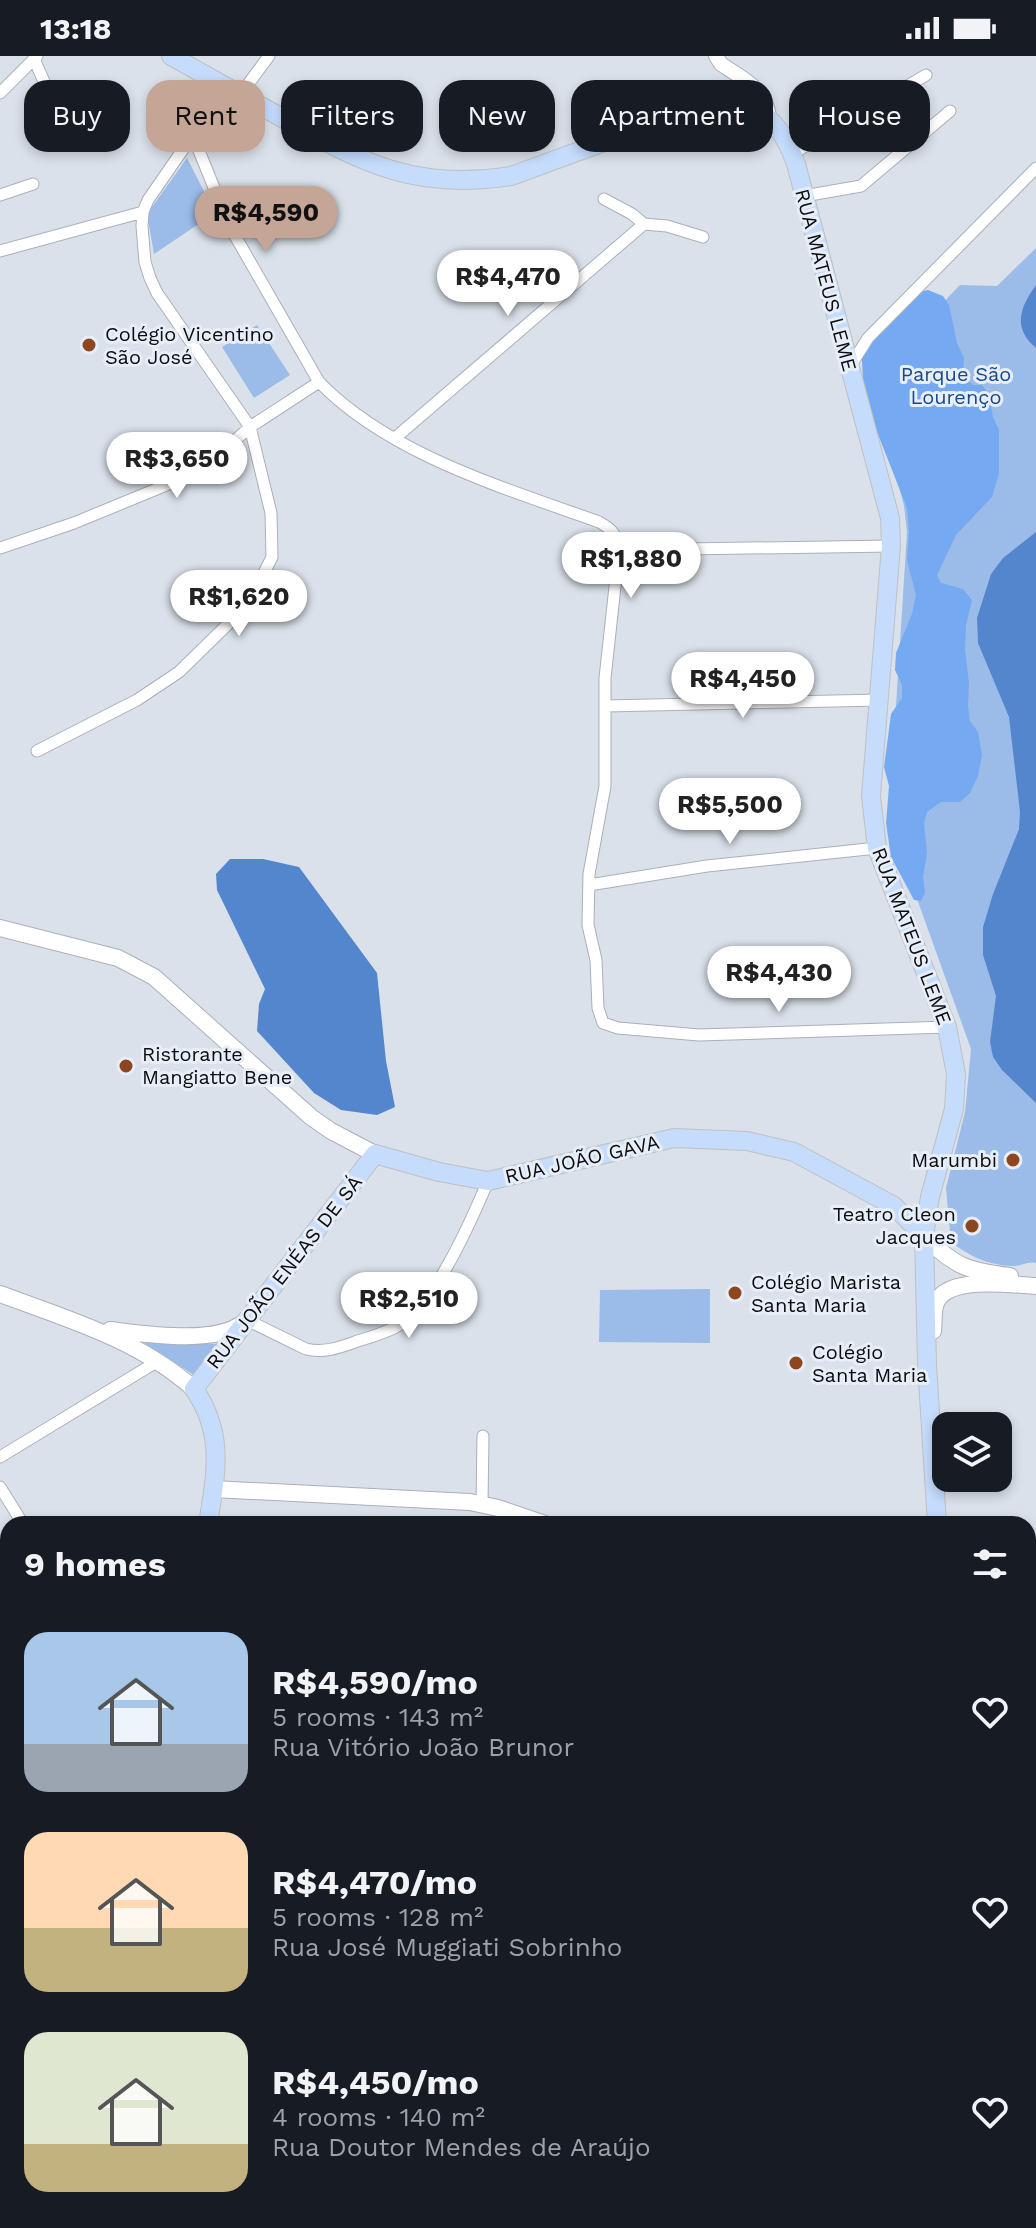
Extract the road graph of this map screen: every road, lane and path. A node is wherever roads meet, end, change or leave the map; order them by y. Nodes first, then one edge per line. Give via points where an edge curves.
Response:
1 (171, 56) edge
2 (269, 56) edge
3 (716, 56) edge
4 (36, 58) edge
5 (926, 75) dead end
6 (45, 80) edge
7 (214, 80) edge
8 (244, 80) edge
9 (742, 80) edge
10 (0, 93) edge
11 (265, 108) edge
12 (950, 111) dead end
13 (773, 124) edge
14 (181, 152) edge
15 (200, 152) edge
16 (579, 152) edge
17 (792, 154) junction
18 (1036, 168) edge
19 (33, 184) dead end
20 (2, 191) edge
21 (804, 196) junction
22 (604, 199) dead end
23 (143, 212) junction
24 (644, 224) junction
25 (703, 237) dead end
26 (0, 251) edge
27 (849, 369) junction
28 (319, 382) junction
29 (250, 427) junction
30 (395, 438) junction
31 (891, 546) junction
32 (0, 548) edge
33 (619, 550) junction
34 (881, 700) junction
35 (605, 706) junction
36 (37, 751) dead end
37 (877, 848) junction
38 (589, 885) junction
39 (0, 928) edge
40 (947, 1027) junction
41 (956, 1074) junction
42 (375, 1154) junction
43 (488, 1181) junction
44 (899, 1208) junction
45 (924, 1236) junction
46 (1036, 1277) edge
47 (1036, 1286) edge
48 (0, 1294) edge
49 (247, 1320) junction
50 (92, 1328) junction
51 (158, 1361) junction
52 (927, 1364) junction
53 (194, 1389) junction
54 (483, 1436) dead end
55 (0, 1457) edge
56 (0, 1487) edge
57 (213, 1489) junction
58 (482, 1504) junction
59 (18, 1516) edge
60 (209, 1516) edge
61 (520, 1516) edge
62 (936, 1516) edge

1 - 7 main road
2 - 8 street
3 - 9 street
4 - 6 street
4 - 10 street
5 - 17 street
11 - 16 main road via 371,165 417,177 486,180
12 - 21 street via 861,186
13 - 17 main road, RUA MATEUS LEME
14 - 23 street
15 - 28 street via 230,227
17 - 21 main road, RUA MATEUS LEME
18 - 27 street via 868,338
19 - 20 street
21 - 27 main road, RUA MATEUS LEME
22 - 24 street
23 - 26 street
23 - 29 street via 145,262 157,293
24 - 25 street
24 - 30 street
27 - 31 main road, RUA MATEUS LEME via 887,504
28 - 29 street
28 - 30 street
29 - 32 street via 215,458 162,487
29 - 36 street via 268,493 273,537 269,568 253,595 166,681
30 - 33 street via 486,481 607,526 618,539
31 - 33 street
31 - 34 main road, RUA MATEUS LEME
33 - 35 street
34 - 35 street
34 - 37 main road, RUA MATEUS LEME via 871,796
35 - 38 street via 605,786
37 - 38 street
37 - 40 main road, RUA MATEUS LEME
38 - 40 street via 588,925 603,1023 699,1035
39 - 42 main road, RUA JOÃO GAVA via 118,958 154,977 311,1117
40 - 41 main road, RUA MATEUS LEME
41 - 44 main road via 919,1200
41 - 45 main road, RUA MATEUS LEME via 954,1109
42 - 43 main road, RUA JOÃO GAVA
42 - 49 main road, RUA JOÃO ENÉAS DE SÁ
43 - 44 main road, RUA JOÃO GAVA via 674,1138 731,1138 794,1152
43 - 49 street via 436,1283 399,1326 316,1351
44 - 45 main road, RUA JOÃO GAVA
44 - 52 main road via 912,1242
45 - 46 main road via 964,1268
45 - 52 main road, RUA MATEUS LEME
47 - 52 main road via 963,1284 943,1293 935,1305
48 - 50 main road
49 - 50 main road via 221,1334
49 - 53 main road, RUA JOÃO ENÉAS DE SÁ
50 - 51 main road
51 - 53 main road
51 - 55 street
52 - 62 main road, RUA MATEUS LEME
53 - 57 main road via 214,1432
54 - 58 street
56 - 59 street
57 - 58 main road
57 - 60 main road
58 - 61 main road

